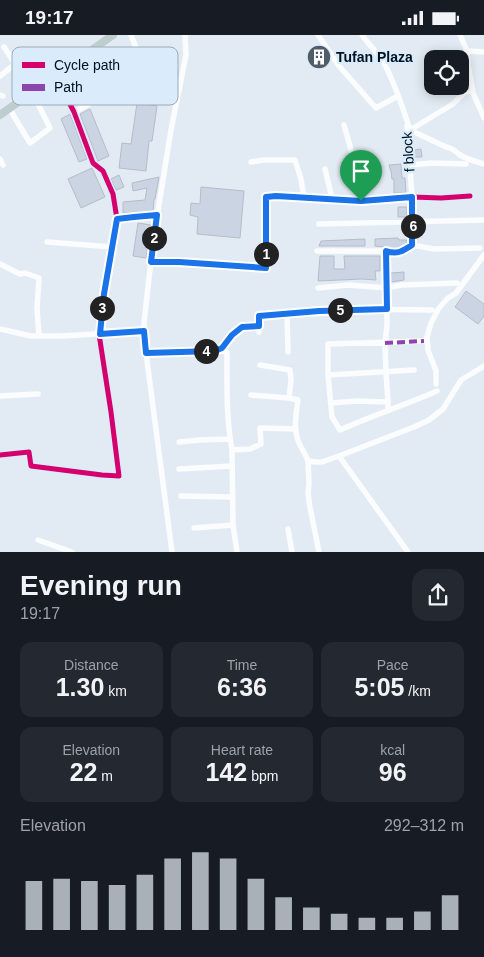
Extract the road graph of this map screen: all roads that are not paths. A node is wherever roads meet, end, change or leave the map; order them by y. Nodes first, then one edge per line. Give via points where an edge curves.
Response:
1 (113, 35) edge
2 (132, 35) edge
3 (185, 35) edge
4 (318, 35) edge
5 (362, 35) edge
6 (460, 35) edge
7 (4, 47) dead end
8 (98, 47) edge
9 (136, 47) edge
10 (467, 50) edge
11 (469, 51) edge
12 (484, 52) edge
13 (12, 59) edge
14 (12, 66) edge
15 (469, 66) edge
16 (0, 76) edge
17 (472, 89) junction
18 (398, 96) junction
19 (178, 98) edge
20 (13, 105) edge
21 (38, 105) edge
22 (71, 105) edge
23 (87, 105) edge
24 (177, 105) edge
25 (82, 107) joint
26 (9, 108) junction
27 (74, 111) junction
28 (0, 115) edge
29 (406, 118) junction
30 (484, 118) edge
31 (344, 125) dead end
32 (410, 130) junction
33 (0, 159) edge
34 (251, 162) dead end
35 (484, 163) edge
36 (466, 164) dead end
37 (3, 165) dead end
38 (409, 165) junction
39 (325, 169) dead end
40 (470, 196) dead end
41 (412, 197) junction
42 (304, 198) junction
43 (332, 198) junction
44 (361, 201) junction
45 (157, 215) junction
46 (117, 219) junction
47 (484, 220) edge
48 (413, 221) junction
49 (319, 224) dead end
50 (47, 242) dead end
51 (412, 245) junction
52 (113, 247) junction
53 (480, 248) dead end
54 (317, 251) dead end
55 (386, 251) junction
56 (484, 255) edge
57 (151, 262) junction
58 (0, 264) edge
59 (457, 283) dead end
60 (318, 288) dead end
61 (386, 288) junction
62 (387, 309) junction
63 (432, 310) dead end
64 (287, 314) junction
65 (0, 329) edge
66 (144, 331) junction
67 (100, 334) junction
68 (39, 336) junction
69 (424, 341) dead end
70 (385, 343) junction
71 (215, 351) junction
72 (288, 352) dead end
73 (146, 353) junction
74 (260, 365) dead end
75 (484, 366) edge
76 (414, 370) dead end
77 (386, 372) junction
78 (328, 375) junction
79 (436, 384) dead end
80 (436, 391) dead end
81 (38, 394) dead end
82 (251, 395) dead end
83 (0, 396) edge
84 (289, 398) junction
85 (388, 402) junction
86 (331, 403) junction
87 (388, 411) junction
88 (295, 429) junction
89 (230, 439) junction
90 (179, 442) dead end
91 (232, 450) junction
92 (0, 455) edge
93 (339, 456) junction
94 (308, 461) junction
95 (232, 466) junction
96 (179, 469) dead end
97 (181, 496) dead end
98 (233, 497) junction
99 (233, 525) junction
100 (194, 528) dead end
101 (288, 529) dead end
102 (38, 540) dead end
103 (72, 552) edge
104 (172, 552) edge
105 (237, 552) edge
106 (292, 552) edge
107 (319, 552) edge
108 (408, 552) edge

1 - 8 main road
2 - 9 street
3 - 19 street via 186,55
4 - 18 street via 339,66 376,108
5 - 18 street via 376,51
6 - 10 street
7 - 13 street
11 - 12 street
14 - 16 street
15 - 17 street
17 - 30 street
17 - 32 street
18 - 29 street
20 - 26 main road
21 - 26 street via 50,128 30,143
22 - 27 street
23 - 25 street
24 - 45 street
25 - 27 street
26 - 28 main road
27 - 46 street via 93,163 103,171 113,194
29 - 32 street
29 - 38 street, f block
31 - 44 street
32 - 35 street
33 - 37 street
34 - 42 street via 295,160
36 - 38 street
38 - 41 street, f block
39 - 43 street
40 - 41 street
41 - 44 street
41 - 48 street, f block
42 - 43 street
42 - 57 street via 266,197 266,268
43 - 44 street
45 - 46 street
45 - 57 street
46 - 52 street
47 - 48 street
48 - 49 street
48 - 51 street, f block
50 - 52 street
51 - 53 street via 434,249
51 - 55 street via 400,253
52 - 67 street
54 - 55 street
55 - 61 street
56 - 79 street via 456,293 439,308 431,323 428,350 436,371
57 - 66 street
58 - 68 street via 38,278
59 - 61 street
60 - 61 street via 349,285
61 - 62 street
62 - 63 street
62 - 64 street
62 - 70 street
64 - 71 street via 259,316 259,329 242,327
64 - 72 street
65 - 68 street
66 - 67 street
66 - 73 street
67 - 68 street
67 - 92 street via 119,475 31,466 29,452
69 - 70 street
70 - 77 street
70 - 78 street via 328,344
71 - 73 street
71 - 89 street via 226,352
73 - 104 street
74 - 84 street via 290,369
75 - 93 street via 461,380 443,409 429,420
76 - 77 street
77 - 78 street
77 - 85 street
78 - 86 street
80 - 87 street
81 - 83 street
82 - 84 street
84 - 88 street via 298,400
85 - 86 street
85 - 87 street
86 - 87 street via 332,417 340,430
88 - 91 street via 260,428 261,444 250,449
88 - 94 street
89 - 90 street
89 - 91 street
91 - 95 street
93 - 94 street
93 - 108 street
94 - 107 street via 309,501
95 - 96 street
95 - 98 street
97 - 98 street
98 - 99 street
99 - 100 street
99 - 105 street
101 - 106 street
102 - 103 street

